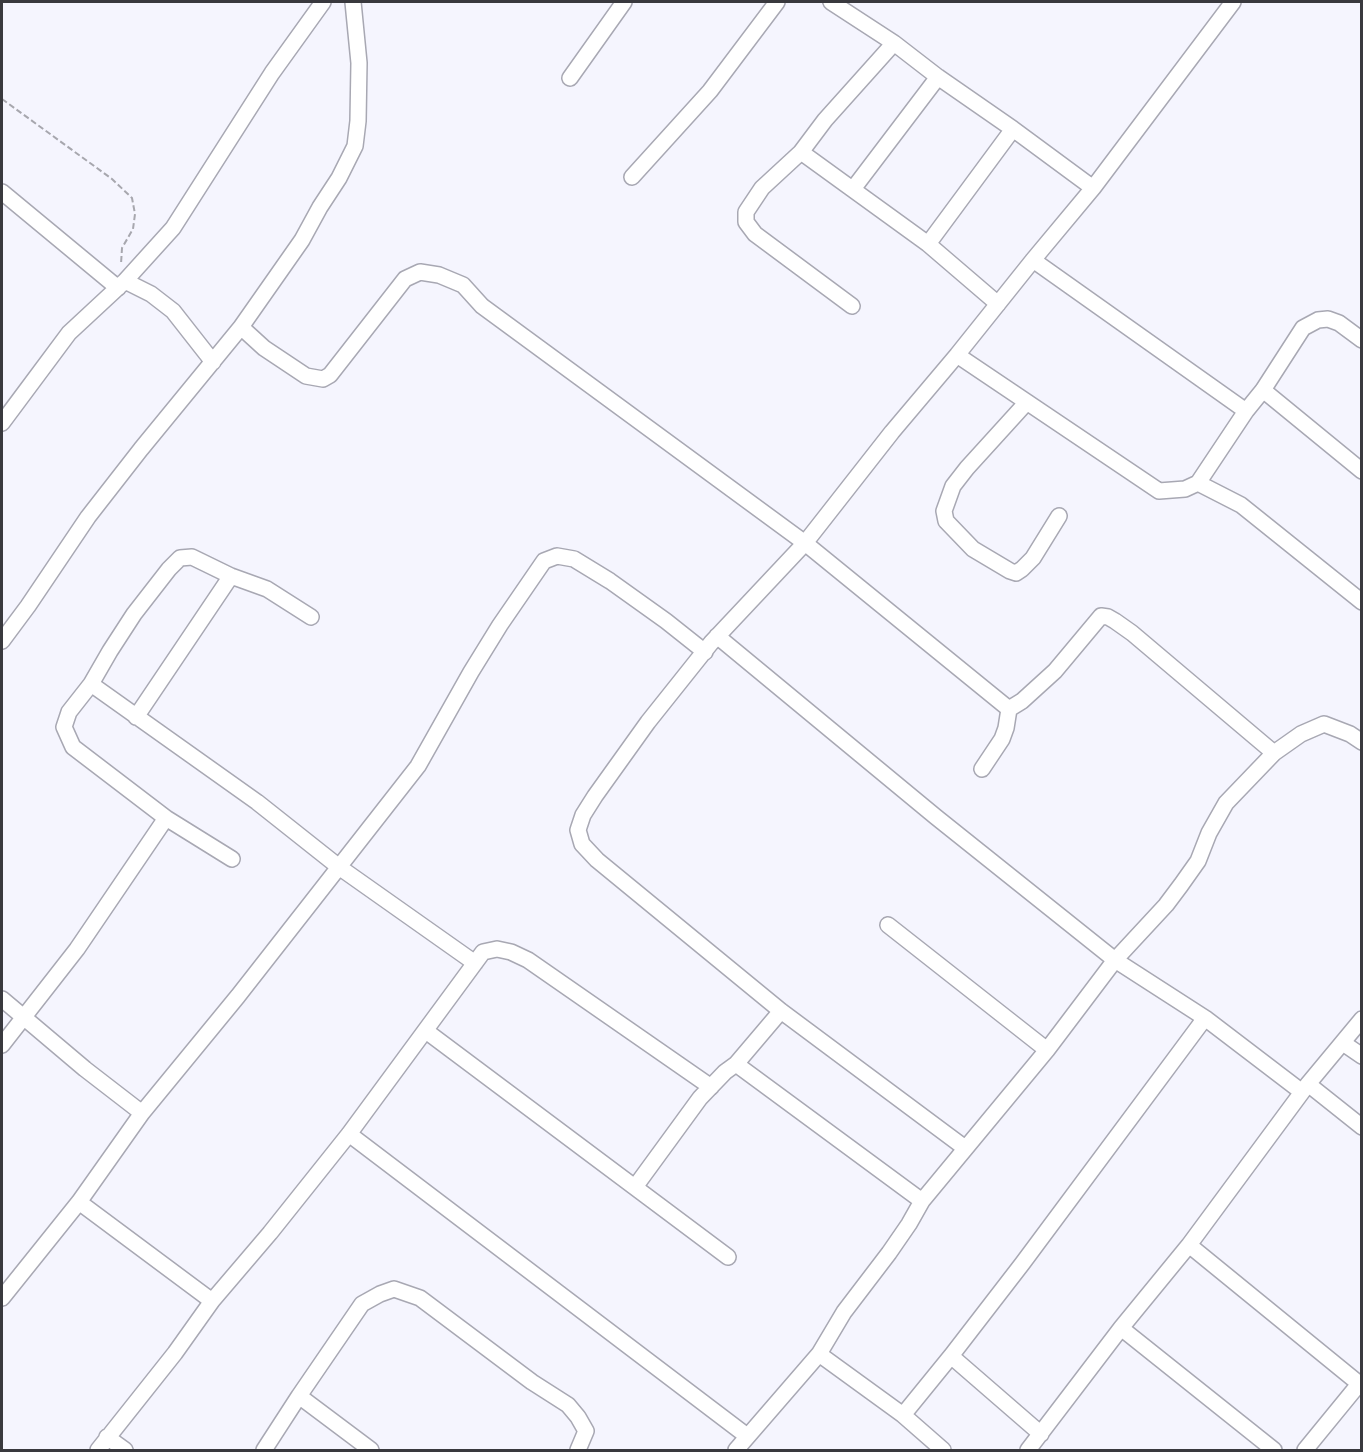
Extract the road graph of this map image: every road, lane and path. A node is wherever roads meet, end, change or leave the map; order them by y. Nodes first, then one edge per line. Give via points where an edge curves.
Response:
1 (323, 2) edge
2 (353, 2) edge
3 (624, 2) edge
4 (777, 2) edge
5 (831, 2) edge
6 (1233, 2) edge
7 (894, 43) junction
8 (938, 77) junction
9 (570, 78) dead end
10 (2, 99) edge
11 (1013, 129) junction
12 (801, 153) junction
13 (632, 177) dead end
14 (1093, 188) junction
15 (853, 189) junction
16 (2, 192) edge
17 (928, 244) junction
18 (1033, 260) junction
19 (121, 285) junction
20 (998, 304) junction
21 (852, 306) dead end
22 (241, 327) junction
23 (1362, 340) edge
24 (957, 355) junction
25 (213, 362) junction
26 (1263, 390) junction
27 (1027, 402) junction
28 (1246, 411) junction
29 (2, 423) edge
30 (1362, 471) edge
31 (1198, 483) junction
32 (1059, 516) dead end
33 (805, 543) junction
34 (231, 576) junction
35 (1362, 602) edge
36 (311, 617) dead end
37 (717, 636) junction
38 (2, 641) edge
39 (705, 652) junction
40 (90, 684) junction
41 (1008, 709) junction
42 (136, 717) junction
43 (1362, 742) edge
44 (1274, 753) junction
45 (982, 769) dead end
46 (166, 818) junction
47 (232, 859) dead end
48 (339, 867) junction
49 (888, 925) dead end
50 (1115, 960) junction
51 (475, 963) junction
52 (2, 999) edge
53 (781, 1011) junction
54 (24, 1018) junction
55 (1205, 1018) junction
56 (1362, 1019) edge
57 (426, 1031) junction
58 (1343, 1043) junction
59 (2, 1045) edge
60 (1047, 1050) junction
61 (1362, 1056) edge
62 (736, 1064) junction
63 (711, 1087) junction
64 (1305, 1088) junction
65 (142, 1113) junction
66 (1362, 1127) edge
67 (349, 1134) junction
68 (964, 1148) junction
69 (635, 1188) junction
70 (922, 1201) junction
71 (79, 1202) junction
72 (1189, 1245) junction
73 (728, 1257) dead end
74 (2, 1298) edge
75 (212, 1301) junction
76 (1121, 1328) junction
77 (819, 1354) junction
78 (951, 1356) junction
79 (1360, 1385) edge
80 (299, 1396) junction
81 (903, 1415) junction
82 (1041, 1434) junction
83 (747, 1436) junction
84 (107, 1437) junction
85 (98, 1450) edge
86 (125, 1450) edge
87 (264, 1450) edge
88 (371, 1450) edge
89 (578, 1450) edge
90 (736, 1450) edge
91 (940, 1450) edge
92 (1028, 1450) edge
93 (1274, 1450) edge
94 (1305, 1450) edge

1 - 19 street via 272,73 173,228
2 - 22 street via 359,63 355,146 302,240
3 - 9 street
4 - 13 street via 710,92
5 - 7 street
6 - 14 street
7 - 8 street
7 - 12 street
8 - 11 street
8 - 15 street
10 - 19 path via 132,198 135,214 133,229 122,248
11 - 14 street
11 - 17 street
12 - 15 street
12 - 21 street via 762,188 746,212 746,222 755,234
14 - 18 street
15 - 17 street
16 - 19 street
17 - 20 street
18 - 20 street
18 - 28 street
19 - 25 street via 151,294 173,311
19 - 29 street via 69,333
20 - 24 street
22 - 25 street
22 - 33 street via 306,376 323,379 405,279 420,272 440,275 463,285 483,306
23 - 26 street via 1339,323 1318,320 1304,328
24 - 27 street
24 - 33 street
25 - 38 street via 88,517
26 - 28 street
26 - 30 street
27 - 31 street via 1159,491 1185,489
27 - 32 street via 953,486 944,511 946,521 973,549 1016,573 1033,558
28 - 31 street
31 - 35 street via 1241,505
33 - 37 street
33 - 41 street
34 - 36 street via 267,589
34 - 40 street via 192,557 180,558 134,614
34 - 42 street
37 - 39 street
37 - 50 street
39 - 48 street via 610,580 574,559 557,556 544,561 471,672 418,766
39 - 53 street via 595,796 578,830 582,844 597,860
40 - 42 street
40 - 46 street via 69,712 64,727 73,747
41 - 44 street via 1055,671 1101,616 1108,617
41 - 45 street via 1002,739
42 - 48 street via 257,802
43 - 44 street via 1324,724
44 - 50 street via 1227,803 1198,861 1166,905
46 - 47 street
46 - 54 street
48 - 51 street
48 - 65 street
49 - 60 street
50 - 55 street
50 - 60 street
51 - 57 street
51 - 63 street via 483,952 497,949 528,960
52 - 54 street
53 - 62 street
53 - 68 street
54 - 59 street
54 - 65 street
55 - 64 street
55 - 78 street
56 - 58 street
57 - 67 street
57 - 69 street
58 - 61 street
58 - 64 street
60 - 68 street
62 - 63 street
62 - 70 street
63 - 69 street
64 - 66 street
64 - 72 street
65 - 71 street
67 - 75 street
67 - 83 street
68 - 70 street
69 - 73 street
70 - 77 street
71 - 74 street
71 - 75 street
72 - 76 street
72 - 79 street
75 - 84 street
76 - 82 street
76 - 93 street
77 - 81 street
77 - 83 street
78 - 81 street
78 - 82 street
79 - 94 street
80 - 87 street
80 - 88 street
80 - 89 street via 362,1304 394,1289 420,1298 568,1405 586,1431
81 - 91 street
82 - 92 street
83 - 90 street
84 - 85 street
84 - 86 street

